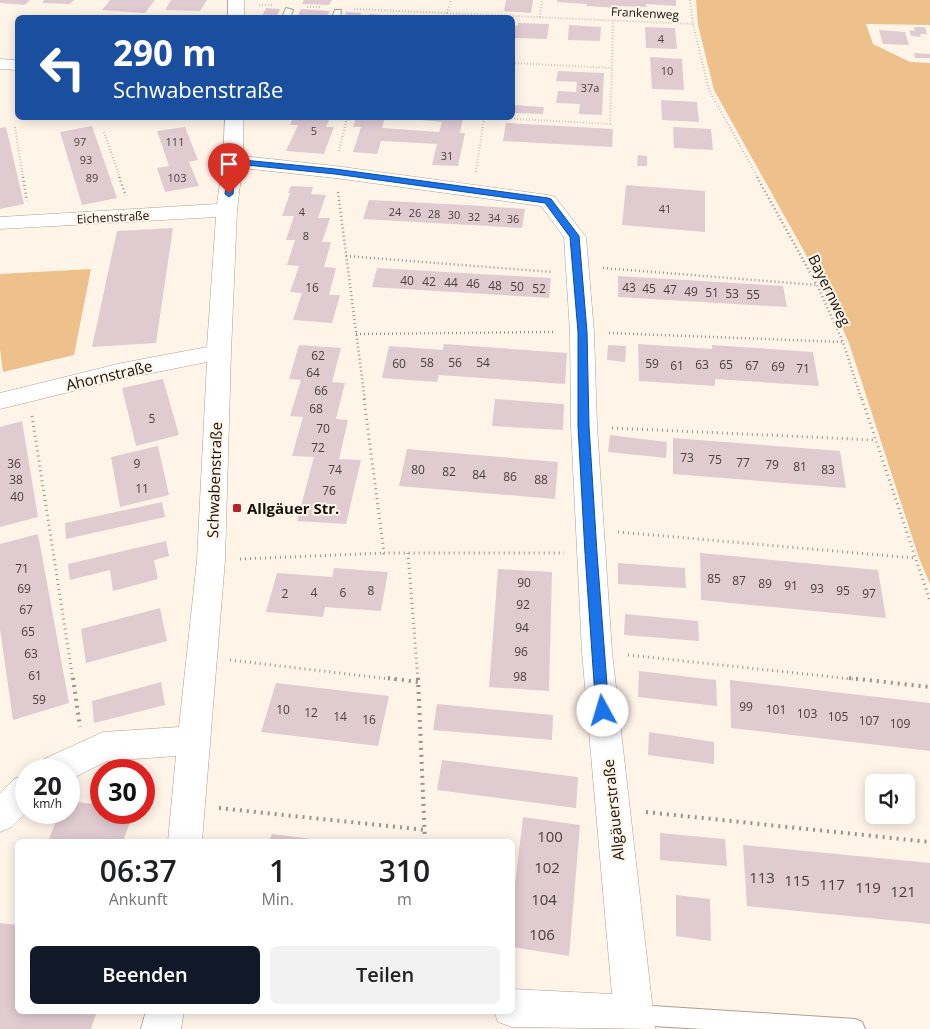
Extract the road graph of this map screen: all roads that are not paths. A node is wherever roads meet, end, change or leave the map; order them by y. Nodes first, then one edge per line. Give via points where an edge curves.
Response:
1 (0, 64) edge
2 (15, 64) edge
3 (234, 120) edge
4 (233, 162) junction
5 (227, 210) junction
6 (0, 223) edge
7 (219, 352) junction
8 (0, 401) edge
9 (194, 740) junction
10 (78, 759) edge
11 (15, 801) edge
12 (0, 816) edge
13 (185, 839) edge
14 (515, 1008) edge
15 (164, 1014) edge
16 (634, 1022) edge
17 (161, 1029) edge
18 (855, 1029) edge

1 - 2 street
3 - 4 street, Schwabenstraße
4 - 5 street, Schwabenstraße
4 - 16 street, Allgäuerstraße via 335,172 548,201 575,236 597,652
5 - 6 street, Eichenstraße
5 - 7 street, Schwabenstraße
7 - 8 street, Ahornstraße via 122,371
7 - 9 street, Schwabenstraße via 211,560
9 - 10 street via 103,746
9 - 13 street, Schwabenstraße
11 - 12 street
14 - 16 street
15 - 17 street
16 - 18 lane

